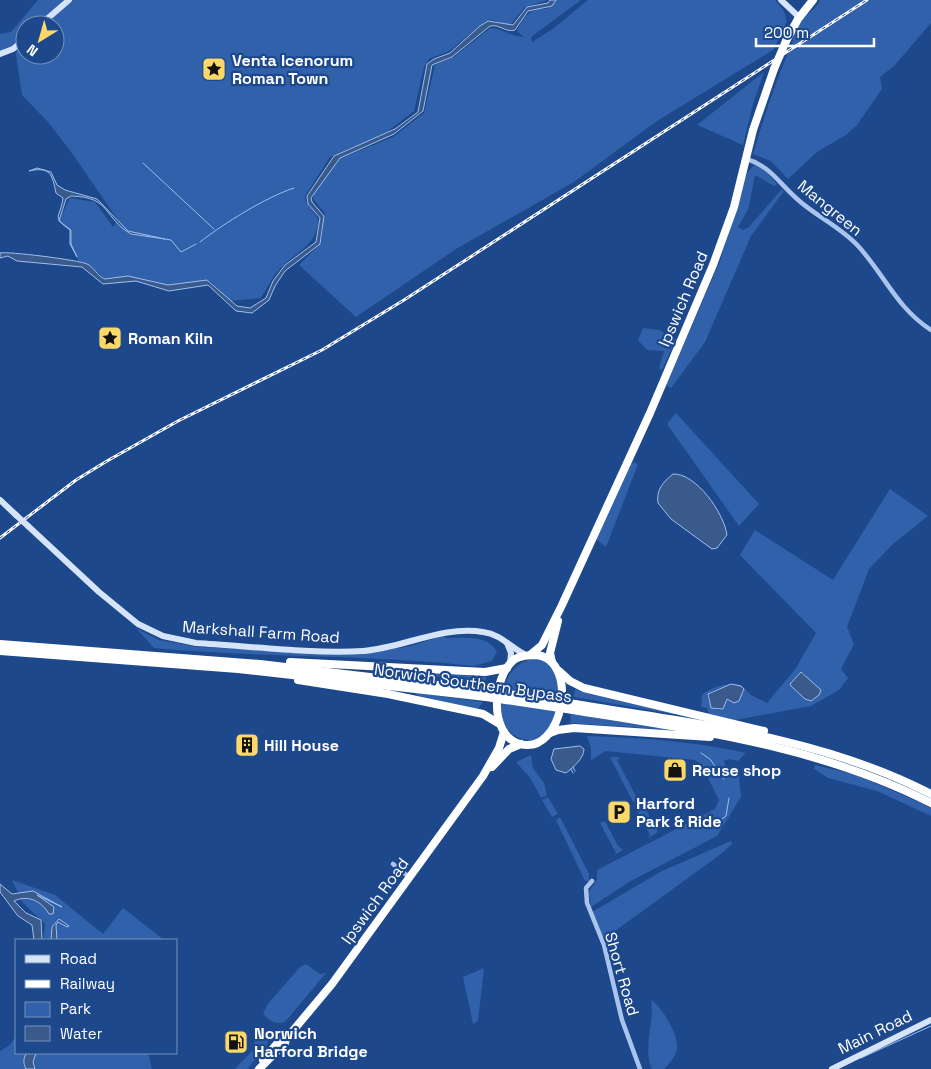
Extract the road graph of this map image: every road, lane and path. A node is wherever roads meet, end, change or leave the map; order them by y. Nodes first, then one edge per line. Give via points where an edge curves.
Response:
1 (69, 0) edge
2 (781, 0) edge
3 (813, 0) edge
4 (52, 15) edge
5 (800, 17) junction
6 (15, 47) edge
7 (0, 54) edge
8 (746, 159) junction
9 (931, 330) edge
10 (0, 500) edge
11 (562, 605) junction
12 (506, 642) junction
13 (0, 644) edge
14 (0, 651) edge
15 (528, 655) junction
16 (184, 657) junction
17 (154, 662) junction
18 (552, 662) junction
19 (508, 667) junction
20 (559, 671) junction
21 (487, 694) junction
22 (574, 707) junction
23 (498, 722) junction
24 (504, 732) junction
25 (550, 733) junction
26 (522, 744) junction
27 (822, 758) junction
28 (887, 773) junction
29 (483, 776) junction
30 (931, 794) edge
31 (931, 802) edge
32 (393, 864) dead end
33 (409, 877) junction
34 (583, 880) dead end
35 (931, 1020) edge
36 (286, 1038) junction
37 (255, 1069) edge
38 (259, 1069) edge
39 (640, 1069) edge
40 (832, 1069) edge

1 - 4 street
2 - 5 street
3 - 5 highway, Ipswich Road
5 - 8 highway, Ipswich Road, bridge via 774,70
6 - 7 street
8 - 9 street, Mangreen via 762,164 800,202 852,240 892,294
8 - 11 highway, Ipswich Road via 734,207 713,265
10 - 12 street, Markshall Farm Road, bridge via 126,614 147,630 172,639 349,651 392,648 444,633 466,631 493,634
11 - 15 highway, Ipswich Road via 542,645
11 - 18 highway, Ipswich Road via 550,653
12 - 15 street, Markshall Farm Road
12 - 19 street via 511,653
13 - 16 highway, Norwich Southern Bypass
14 - 17 highway, Norwich Southern Bypass
15 - 18 highway via 541,655
15 - 19 highway via 518,658
16 - 19 highway via 485,672
16 - 21 highway, Norwich Southern Bypass via 336,672
17 - 21 highway, Norwich Southern Bypass
17 - 23 highway via 331,684 483,714
18 - 20 highway
19 - 23 highway via 499,693
20 - 25 highway via 561,704
20 - 28 highway via 584,688 812,743
21 - 22 highway, Norwich Southern Bypass, bridge
22 - 27 highway, Norwich Southern Bypass
22 - 28 highway, Norwich Southern Bypass via 798,744
23 - 24 highway
24 - 26 highway
24 - 29 highway, Ipswich Road
25 - 26 highway via 539,742
25 - 27 highway via 574,728 650,732 744,742
26 - 29 highway, Ipswich Road via 509,749
27 - 31 highway, Norwich Southern Bypass via 870,774
28 - 30 highway, Norwich Southern Bypass
29 - 33 highway, Ipswich Road
32 - 33 street
33 - 36 highway, Ipswich Road via 332,984
34 - 39 street, Short Road via 590,883 585,894 587,903 604,945 622,1020
35 - 40 street, Main Road
36 - 37 highway, Ipswich Road via 281,1039
36 - 38 highway, Ipswich Road

